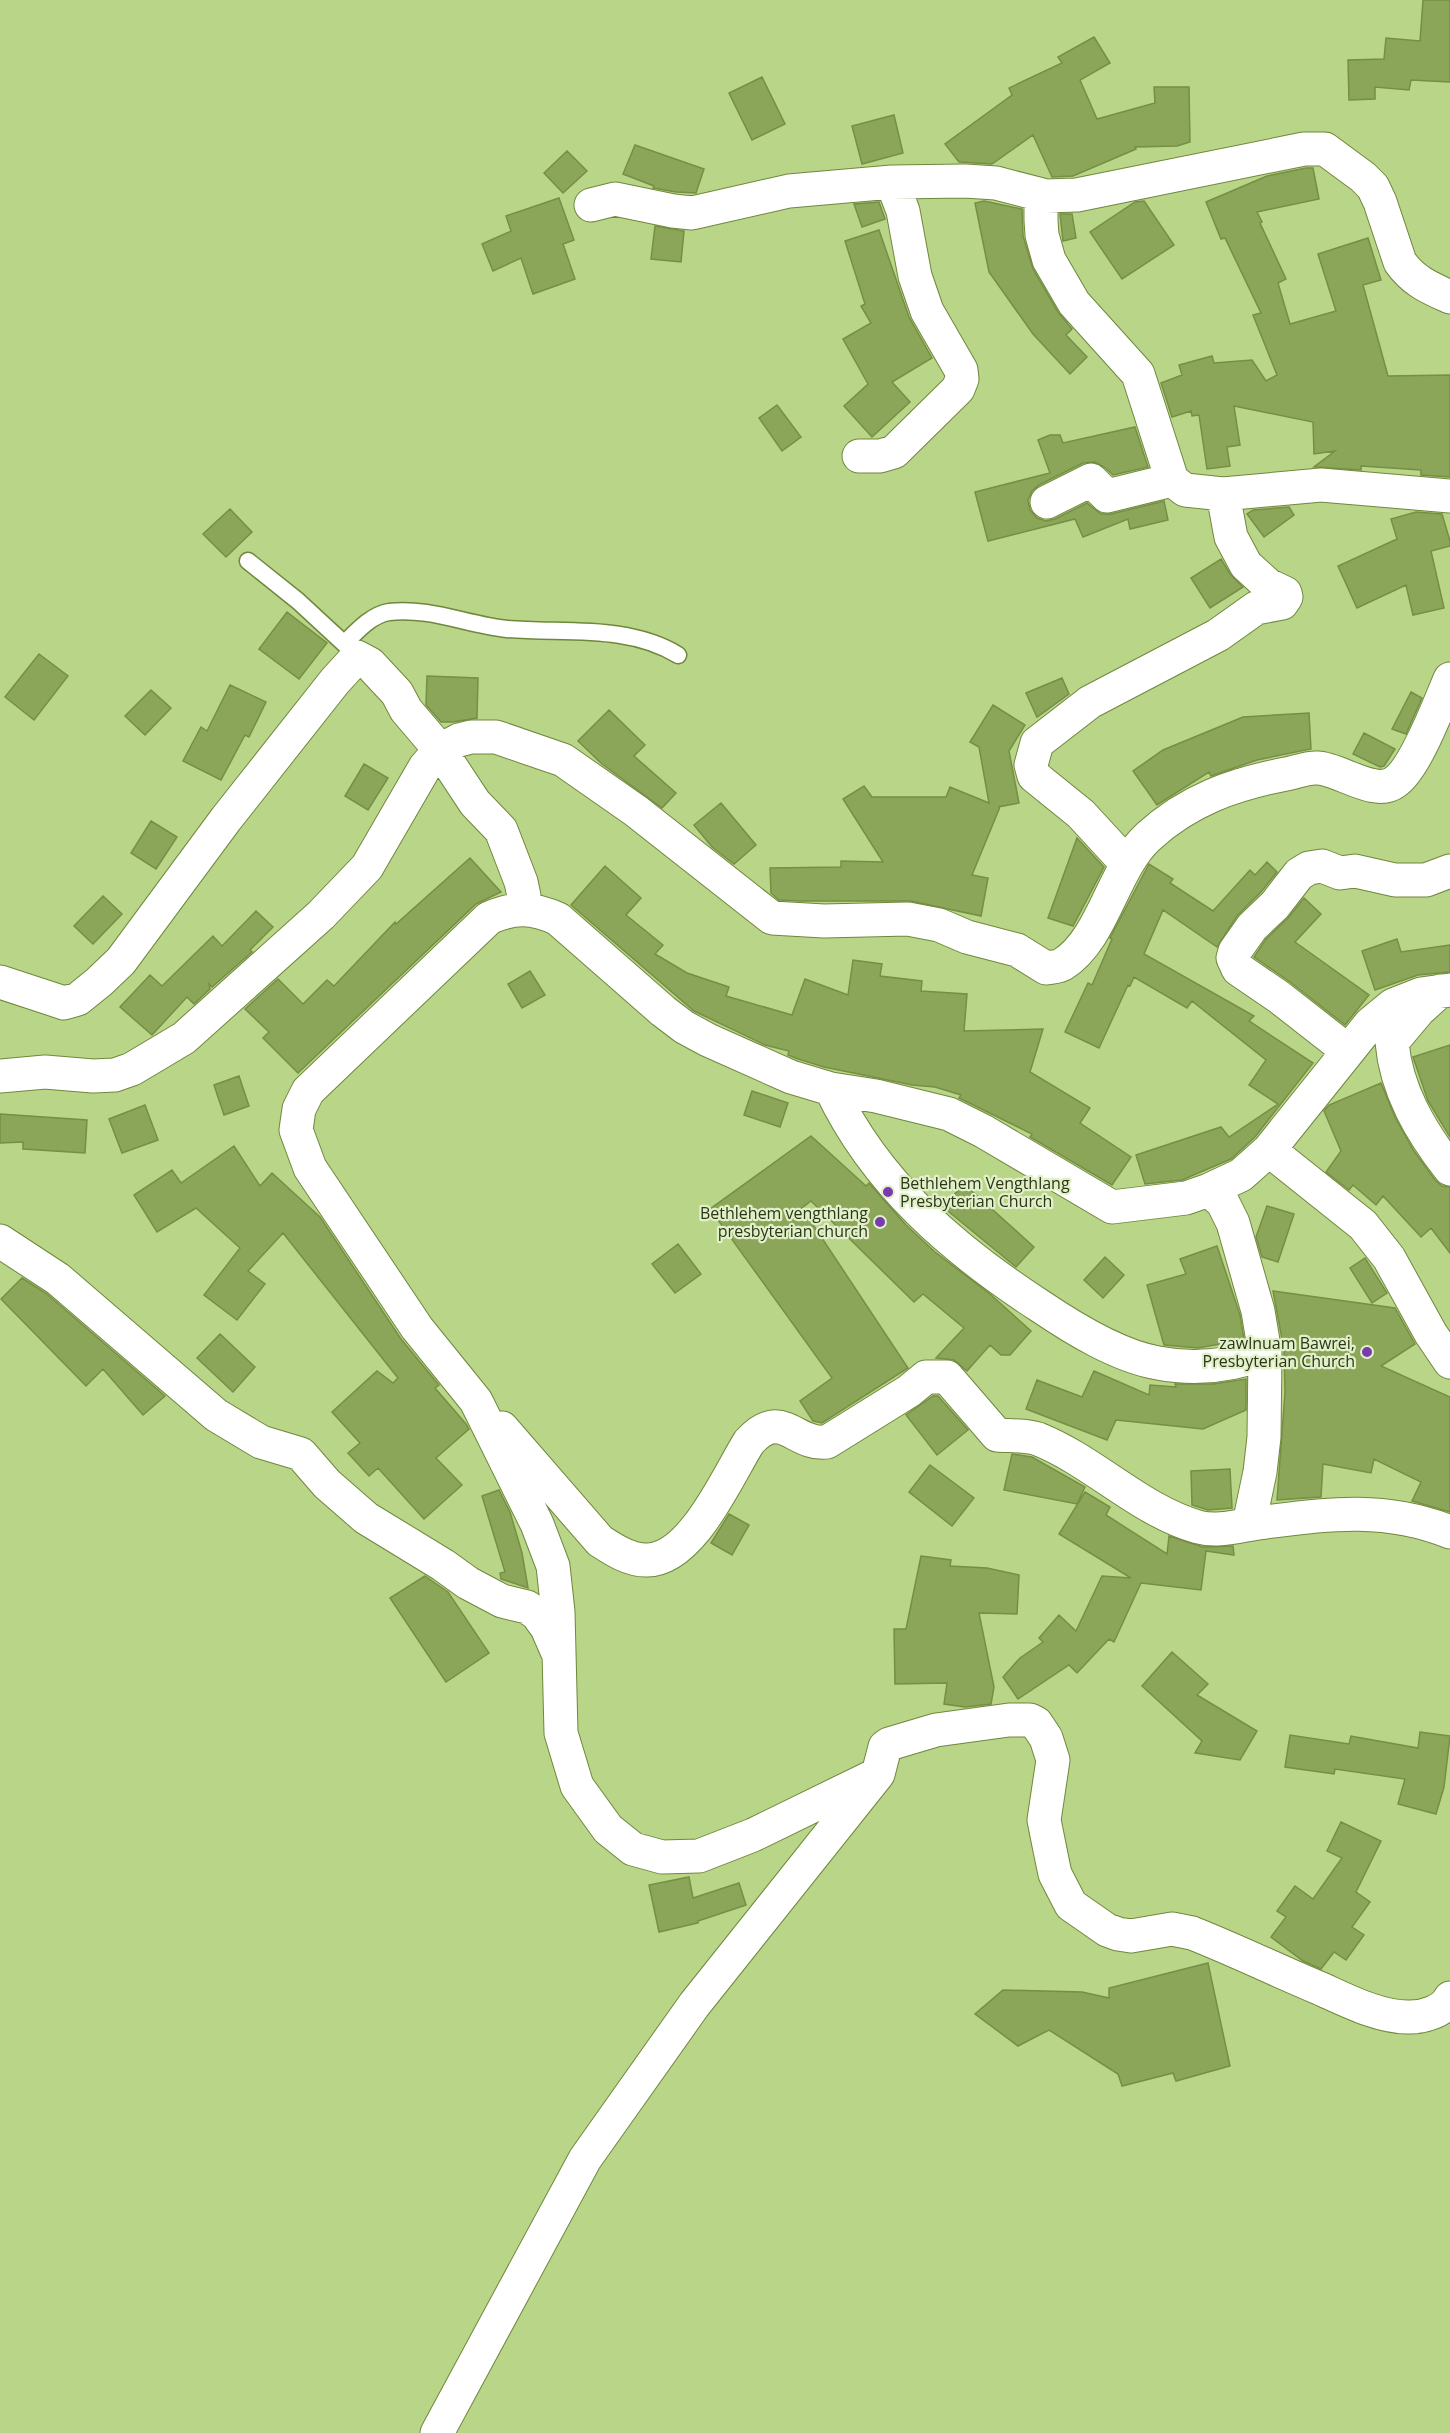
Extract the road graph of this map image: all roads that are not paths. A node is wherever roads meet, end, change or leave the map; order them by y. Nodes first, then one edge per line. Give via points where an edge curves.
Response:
1 (892, 182) junction
2 (1046, 196) junction
3 (591, 206) dead end
4 (1450, 297) edge
5 (859, 456) dead end
6 (1172, 480) junction
7 (1223, 494) junction
8 (1450, 496) edge
9 (1047, 502) dead end
10 (248, 561) dead end
11 (351, 650) junction
12 (678, 655) dead end
13 (1450, 679) edge
14 (440, 750) junction
15 (1127, 864) junction
16 (1450, 871) edge
17 (522, 908) junction
18 (0, 982) edge
19 (1445, 990) edge
20 (1348, 1051) junction
21 (0, 1076) edge
22 (831, 1089) junction
23 (1436, 1124) edge
24 (1269, 1150) junction
25 (1450, 1169) edge
26 (1209, 1190) junction
27 (0, 1241) edge
28 (1266, 1353) junction
29 (1450, 1362) edge
30 (476, 1401) junction
31 (1249, 1524) junction
32 (1450, 1532) edge
33 (557, 1652) junction
34 (878, 1774) junction
35 (1450, 1998) edge
36 (437, 2433) edge

1 - 2 street via 996,183
1 - 3 street via 789,191 692,213 615,199
1 - 5 street via 903,211 915,276 927,311 958,363 962,379 958,389 894,452
2 - 4 street via 1077,195 1321,148 1373,187 1406,271 1422,284
2 - 6 street via 1041,220 1049,260 1074,303 1138,374
6 - 7 street via 1185,490
6 - 9 street via 1107,496 1092,480
7 - 8 street via 1321,485
7 - 15 street via 1231,537 1246,565 1268,585 1285,593 1282,603 1256,608 1218,635 1090,702 1037,743 1032,757 1034,776 1081,814
10 - 11 lane
11 - 12 lane via 371,619 386,612 399,612 505,629 616,634 657,644
11 - 14 street via 397,693 406,710
11 - 18 street via 335,681 121,961 99,982 78,999 64,1003
13 - 15 street via 1405,774 1394,784 1382,787 1318,768 1262,778 1192,804 1168,818
14 - 15 street via 471,737 496,737 563,760 636,811 772,918 908,919 1017,950 1046,968 1062,965 1085,942
14 - 17 street via 475,803 501,830 521,882
14 - 21 street via 425,767 367,867 321,915 184,1038 115,1075 45,1072
16 - 20 street via 1426,880 1395,880 1309,868 1299,874 1235,951 1233,958 1238,969
17 - 22 street via 558,919 684,1027 791,1077
17 - 30 street via 489,918 308,1091 299,1109 296,1130 310,1168 417,1328
19 - 20 street via 1393,1005 1370,1024
19 - 23 street via 1419,1010 1392,1042 1402,1091
20 - 24 street
22 - 26 street via 949,1114 1112,1207 1186,1198
22 - 28 street via 877,1166 930,1222 969,1258 1074,1329 1156,1363 1217,1365
23 - 25 street via 1432,1146
24 - 26 street via 1241,1174
24 - 29 street via 1363,1225 1389,1258
26 - 28 street via 1223,1203 1233,1223
27 - 33 street via 58,1279 216,1415 261,1442 301,1454 327,1484 366,1518 468,1583 537,1614 548,1628
28 - 31 street via 1264,1437
30 - 31 street via 600,1541 635,1559 662,1558 687,1539 759,1431 784,1426 816,1443 828,1442 926,1377 946,1377 997,1435 1036,1438 1150,1506 1198,1527
30 - 33 street via 537,1524 553,1566
31 - 32 street via 1318,1514 1362,1514 1392,1516
33 - 34 street via 561,1733 577,1786 608,1829 633,1849 662,1857 699,1856 753,1835
34 - 35 street via 889,1744 936,1730 1030,1720 1042,1729 1053,1760 1044,1820 1055,1874 1071,1905 1089,1919 1107,1930 1131,1936 1184,1930 1340,1998 1394,2015 1411,2017 1434,2012 1447,2005
34 - 36 street via 694,2005 585,2159

